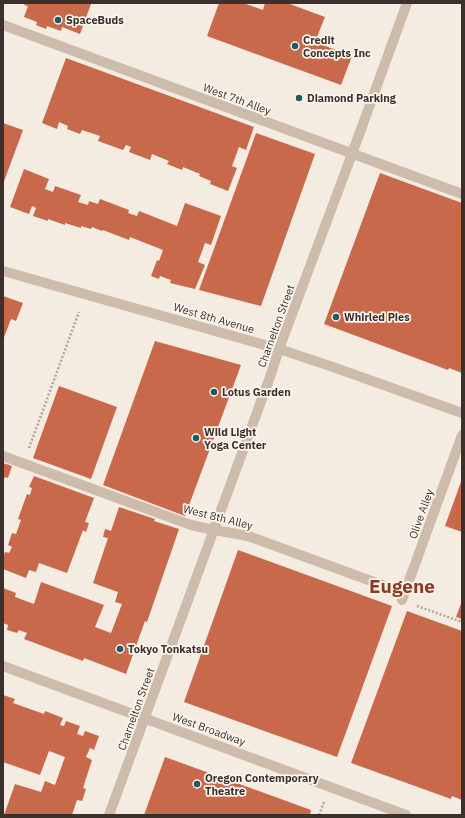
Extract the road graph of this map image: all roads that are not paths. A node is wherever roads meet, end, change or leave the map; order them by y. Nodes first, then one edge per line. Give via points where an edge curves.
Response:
1 (406, 3) edge
2 (3, 25) edge
3 (352, 154) junction
4 (462, 194) edge
5 (3, 271) edge
6 (280, 349) junction
7 (462, 413) edge
8 (462, 435) edge
9 (3, 456) edge
10 (214, 530) junction
11 (403, 597) joint
12 (3, 666) edge
13 (145, 719) junction
14 (109, 815) edge
15 (406, 815) edge

1 - 3 street, Charnelton Street
2 - 3 street, West 7th Alley
3 - 4 street, West 7th Alley
3 - 6 street, Charnelton Street
5 - 6 street, West 8th Avenue
6 - 7 street, West 8th Avenue
6 - 10 street, Charnelton Street
8 - 11 street, Olive Alley
9 - 10 street, West 8th Alley
10 - 11 street, West 8th Alley via 248,536
10 - 13 street, Charnelton Street
12 - 13 street, West Broadway
13 - 14 street, Charnelton Street
13 - 15 street, West Broadway

